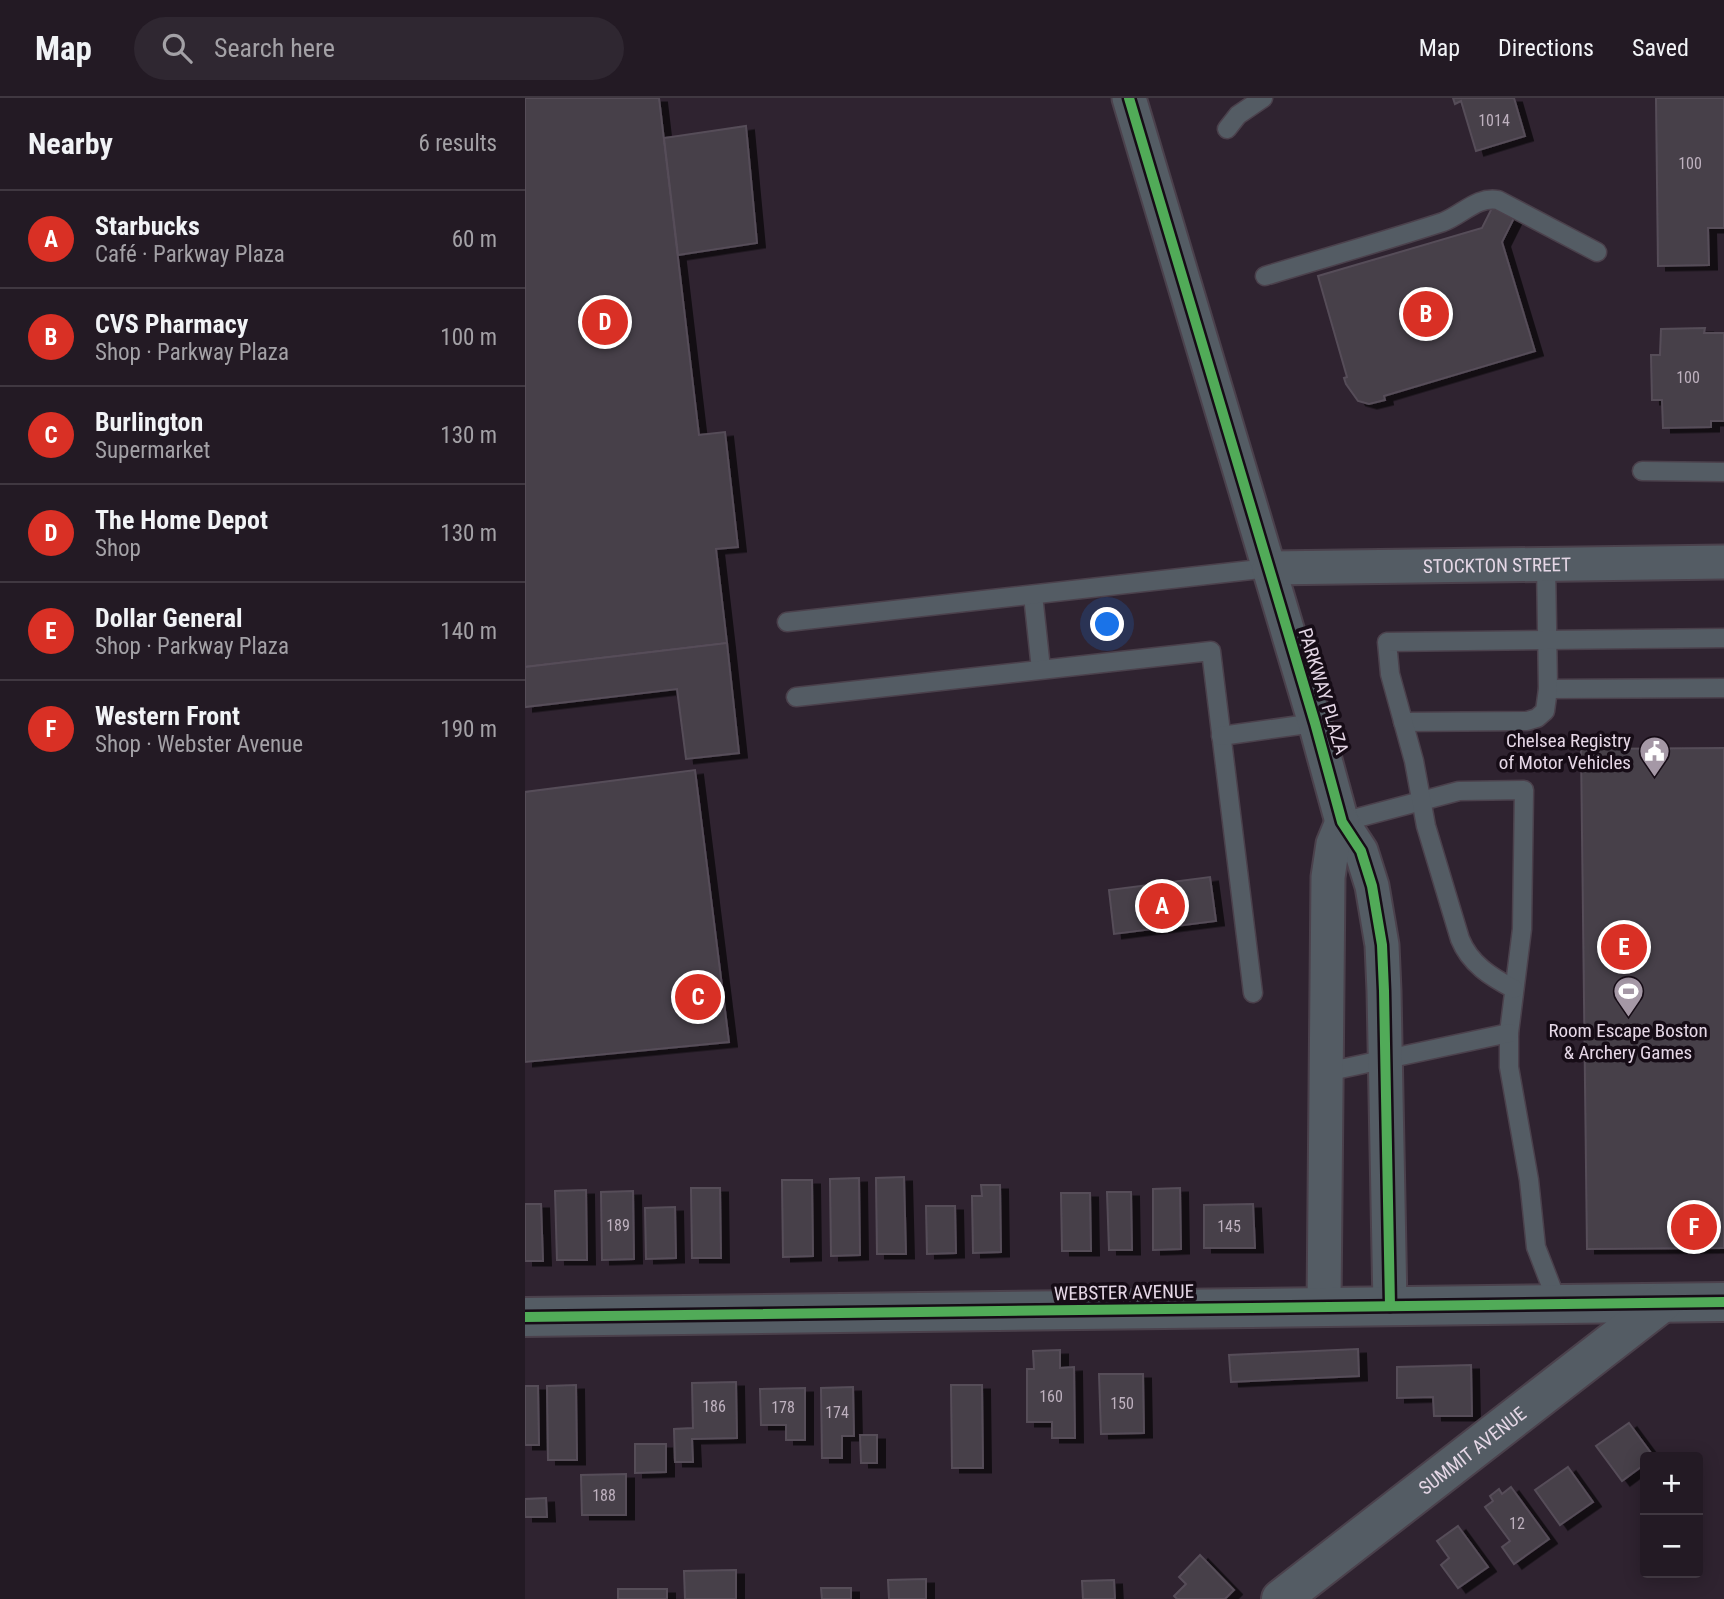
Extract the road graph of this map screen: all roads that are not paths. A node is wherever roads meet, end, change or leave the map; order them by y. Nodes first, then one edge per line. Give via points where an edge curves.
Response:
1 (1129, 98) edge
2 (1263, 98) edge
3 (1227, 129) dead end
4 (1597, 252) dead end
5 (1265, 276) dead end
6 (1642, 471) dead end
7 (1724, 472) edge
8 (1724, 562) edge
9 (1546, 564) junction
10 (1269, 568) junction
11 (1033, 595) junction
12 (786, 622) dead end
13 (1724, 638) edge
14 (1547, 640) junction
15 (1041, 669) junction
16 (1724, 688) edge
17 (1548, 689) junction
18 (796, 697) dead end
19 (1403, 722) junction
20 (1315, 723) junction
21 (1221, 736) junction
22 (1421, 801) junction
23 (1342, 822) junction
24 (1514, 989) junction
25 (1253, 993) dead end
26 (1509, 1033) junction
27 (1386, 1059) junction
28 (1326, 1072) junction
29 (1724, 1302) edge
30 (1662, 1303) junction
31 (1558, 1304) junction
32 (1390, 1306) junction
33 (1324, 1307) junction
34 (525, 1317) edge
35 (1281, 1599) edge

1 - 10 street, PARKWAY PLAZA
2 - 3 lane
4 - 5 lane via 1491,199 1442,222
6 - 7 lane
8 - 9 street, STOCKTON STREET
9 - 10 street, STOCKTON STREET
9 - 14 lane
10 - 11 lane
10 - 20 street, PARKWAY PLAZA
11 - 12 lane
11 - 15 lane
13 - 14 lane
14 - 17 lane
14 - 19 lane via 1387,642 1388,665
15 - 18 lane
15 - 21 lane via 1211,651
16 - 17 lane
17 - 19 lane via 1545,711 1532,720
19 - 22 lane
20 - 21 lane
20 - 23 street, PARKWAY PLAZA
21 - 25 lane
22 - 23 lane
22 - 24 lane via 1431,849 1464,948 1478,966
22 - 24 lane via 1459,791 1524,790 1522,929
23 - 27 street, PARKWAY PLAZA via 1365,861 1375,899
23 - 28 street via 1329,866
24 - 26 lane
26 - 27 lane
26 - 31 lane via 1509,1067 1529,1180 1535,1247
27 - 28 lane
27 - 32 street, PARKWAY PLAZA
28 - 33 street
29 - 30 street, WEBSTER AVENUE
30 - 31 street, WEBSTER AVENUE
30 - 35 street, SUMMIT AVENUE
31 - 32 street, WEBSTER AVENUE
32 - 33 street, WEBSTER AVENUE
33 - 34 street, WEBSTER AVENUE

